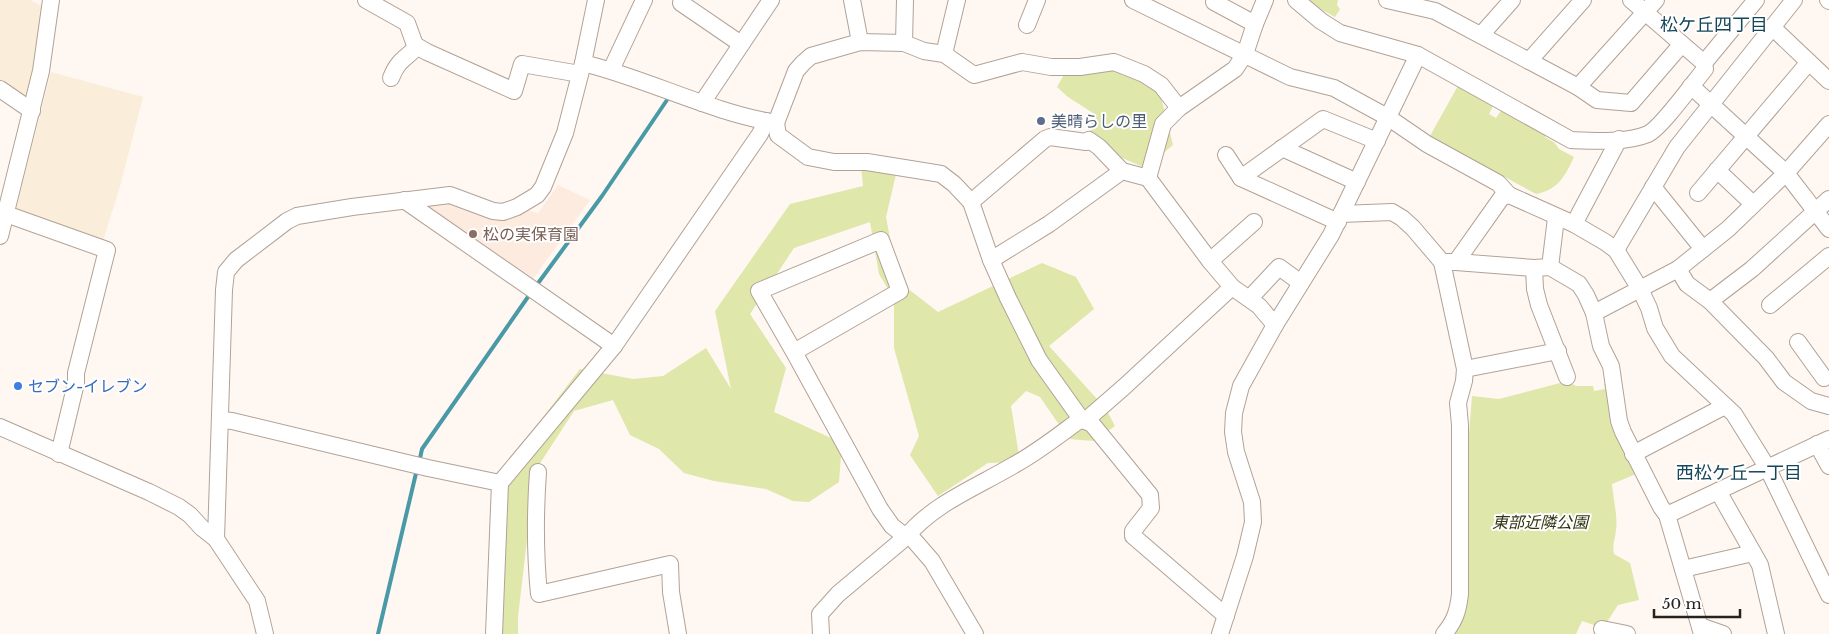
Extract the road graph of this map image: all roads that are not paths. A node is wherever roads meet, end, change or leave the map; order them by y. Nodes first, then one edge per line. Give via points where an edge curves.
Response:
1 (51, 0) edge
2 (366, 0) edge
3 (596, 0) edge
4 (644, 0) edge
5 (771, 0) edge
6 (852, 0) edge
7 (905, 0) edge
8 (957, 0) edge
9 (1037, 0) edge
10 (1133, 0) edge
11 (1215, 0) edge
12 (1266, 0) edge
13 (1296, 0) edge
14 (1387, 0) edge
15 (1512, 0) edge
16 (1583, 0) edge
17 (1631, 0) edge
18 (1656, 0) edge
19 (1756, 0) edge
20 (1794, 0) edge
21 (681, 3) dead end
22 (1440, 5) edge
23 (1645, 12) junction
24 (1255, 24) junction
25 (1027, 25) dead end
26 (1772, 27) junction
27 (1481, 35) junction
28 (860, 42) junction
29 (904, 43) junction
30 (741, 44) junction
31 (1681, 45) junction
32 (417, 47) junction
33 (944, 54) junction
34 (1245, 54) junction
35 (1418, 55) junction
36 (1529, 61) junction
37 (1809, 62) junction
38 (1704, 63) junction
39 (582, 69) junction
40 (611, 70) junction
41 (392, 78) dead end
42 (1829, 81) edge
43 (1691, 86) junction
44 (1578, 87) junction
45 (0, 89) edge
46 (702, 103) junction
47 (1711, 103) junction
48 (1179, 108) junction
49 (32, 111) junction
50 (1389, 118) junction
51 (771, 122) junction
52 (1829, 124) edge
53 (1747, 136) junction
54 (1619, 139) junction
55 (1377, 141) junction
56 (1282, 148) junction
57 (1226, 155) dead end
58 (1717, 170) junction
59 (1122, 171) junction
60 (1786, 173) junction
61 (1148, 178) junction
62 (1241, 178) junction
63 (1357, 182) junction
64 (1653, 187) junction
65 (1698, 193) dead end
66 (1509, 195) junction
67 (1829, 199) edge
68 (404, 200) junction
69 (971, 202) junction
70 (1753, 204) junction
71 (1816, 212) junction
72 (6, 214) junction
73 (1339, 218) junction
74 (1556, 218) junction
75 (1254, 222) dead end
76 (1574, 224) junction
77 (1829, 229) edge
78 (0, 236) edge
79 (1703, 249) junction
80 (1616, 250) junction
81 (1829, 256) edge
82 (991, 260) junction
83 (1210, 260) junction
84 (1449, 262) junction
85 (1542, 268) junction
86 (1678, 269) junction
87 (1302, 283) junction
88 (1232, 287) junction
89 (1640, 289) junction
90 (1250, 298) junction
91 (1710, 301) junction
92 (1770, 305) dead end
93 (1594, 314) junction
94 (1275, 325) junction
95 (1798, 342) dead end
96 (614, 346) junction
97 (1558, 351) junction
98 (794, 352) junction
99 (1465, 369) junction
100 (1826, 376) edge
101 (1566, 377) dead end
102 (1802, 395) junction
103 (1726, 406) junction
104 (1829, 406) edge
105 (221, 420) junction
106 (1083, 420) junction
107 (0, 427) edge
108 (1823, 441) edge
109 (59, 454) junction
110 (1634, 454) junction
111 (1829, 466) edge
112 (1767, 467) junction
113 (538, 472) dead end
114 (500, 483) junction
115 (1718, 491) junction
116 (1667, 515) junction
117 (906, 537) junction
118 (216, 539) junction
119 (1753, 553) junction
120 (1683, 569) junction
121 (1827, 587) edge
122 (1226, 616) junction
123 (1602, 629) dead end
124 (1701, 630) edge
125 (265, 634) edge
126 (494, 634) edge
127 (678, 634) edge
128 (821, 634) edge
129 (975, 634) edge
130 (1221, 634) edge
131 (1444, 634) edge
132 (1627, 634) edge
133 (1723, 634) edge
134 (1776, 634) edge

1 - 49 street
2 - 32 street via 407,22
3 - 39 street
4 - 40 street
5 - 30 street
6 - 28 street
7 - 29 street
8 - 33 street
9 - 25 street
10 - 34 street
11 - 24 street
12 - 24 street
13 - 35 street via 1340,33
14 - 22 street
15 - 27 street
16 - 36 street
17 - 23 street
18 - 23 street
19 - 38 street
20 - 26 street
21 - 30 street
22 - 27 street
23 - 31 street
23 - 44 street
24 - 34 street
26 - 37 street
26 - 47 street
27 - 36 street
28 - 29 street
28 - 51 street via 811,56 803,63
29 - 33 street
30 - 46 street
31 - 38 street
31 - 44 street via 1631,103 1597,100
32 - 39 street via 514,91 522,64
32 - 41 street via 402,58
33 - 48 street via 974,75 1022,62 1080,67 1114,62 1161,85
34 - 48 street via 1235,69
34 - 50 street via 1290,77 1334,88
35 - 50 street
35 - 54 street via 1571,140
36 - 44 street
37 - 42 street
37 - 53 street
38 - 43 street via 1705,69
39 - 40 street
39 - 68 street via 564,133 537,195 503,212 450,195
40 - 46 street
43 - 47 street
43 - 54 street via 1650,133
45 - 49 street
46 - 51 street
47 - 53 street
47 - 64 street via 1677,147
48 - 61 street via 1163,124
49 - 72 street
50 - 55 street
50 - 66 street via 1427,144 1498,183
51 - 69 street via 778,135 808,157 834,162 867,162 941,174
51 - 96 street
52 - 60 street
53 - 58 street
53 - 60 street
54 - 76 street
55 - 56 street via 1323,119
55 - 63 street
56 - 62 street
56 - 63 street
57 - 62 street
58 - 65 street
58 - 70 street
59 - 61 street
59 - 69 street via 1089,140 1050,137
59 - 82 street via 1049,224
60 - 70 street
60 - 71 street
61 - 83 street
62 - 73 street
63 - 73 street
64 - 79 street
64 - 80 street
66 - 74 street
66 - 84 street via 1502,197
67 - 71 street
68 - 96 street
68 - 105 street via 287,220 236,260 226,272
69 - 82 street
70 - 79 street
71 - 77 street
71 - 91 street
72 - 78 street
72 - 109 street via 107,250
73 - 84 street via 1392,212
73 - 87 street
74 - 76 street
74 - 85 street
75 - 83 street
76 - 80 street
79 - 86 street
80 - 89 street
81 - 92 street
82 - 106 street via 1039,360
83 - 88 street
84 - 85 street
84 - 99 street
85 - 93 street via 1579,284
85 - 97 street via 1535,289
86 - 89 street
86 - 91 street via 1687,284
87 - 90 street via 1278,267
87 - 94 street
88 - 90 street
88 - 106 street via 1124,387
89 - 93 street
89 - 103 street via 1655,328 1672,356
90 - 94 street
91 - 102 street via 1766,358 1784,382
93 - 110 street via 1601,346 1611,366 1619,421
94 - 122 street via 1240,386 1234,413 1236,452 1252,502 1253,522
95 - 100 street
96 - 114 street
97 - 99 street
97 - 101 street
98 - 98 street via 900,291 880,240 759,291
98 - 117 street via 880,509 892,526
99 - 131 street via 1458,403 1460,594 1454,622
100 - 102 street
102 - 104 street
103 - 110 street
103 - 112 street
105 - 114 street
105 - 118 street
106 - 117 street via 1015,465 962,493 914,526
106 - 122 street via 1092,424 1150,496 1151,508 1133,531 1133,536
107 - 109 street
108 - 111 street
108 - 112 street
109 - 118 street via 179,507
110 - 116 street
112 - 115 street
112 - 121 street
113 - 127 street via 535,549 539,594 670,564
114 - 126 street
115 - 116 street
115 - 119 street
116 - 120 street
117 - 128 street via 838,594 820,614
117 - 129 street via 912,538 932,561
118 - 125 street via 257,601
119 - 120 street
119 - 134 street via 1760,565
120 - 124 street
122 - 130 street
123 - 132 street
124 - 133 street

